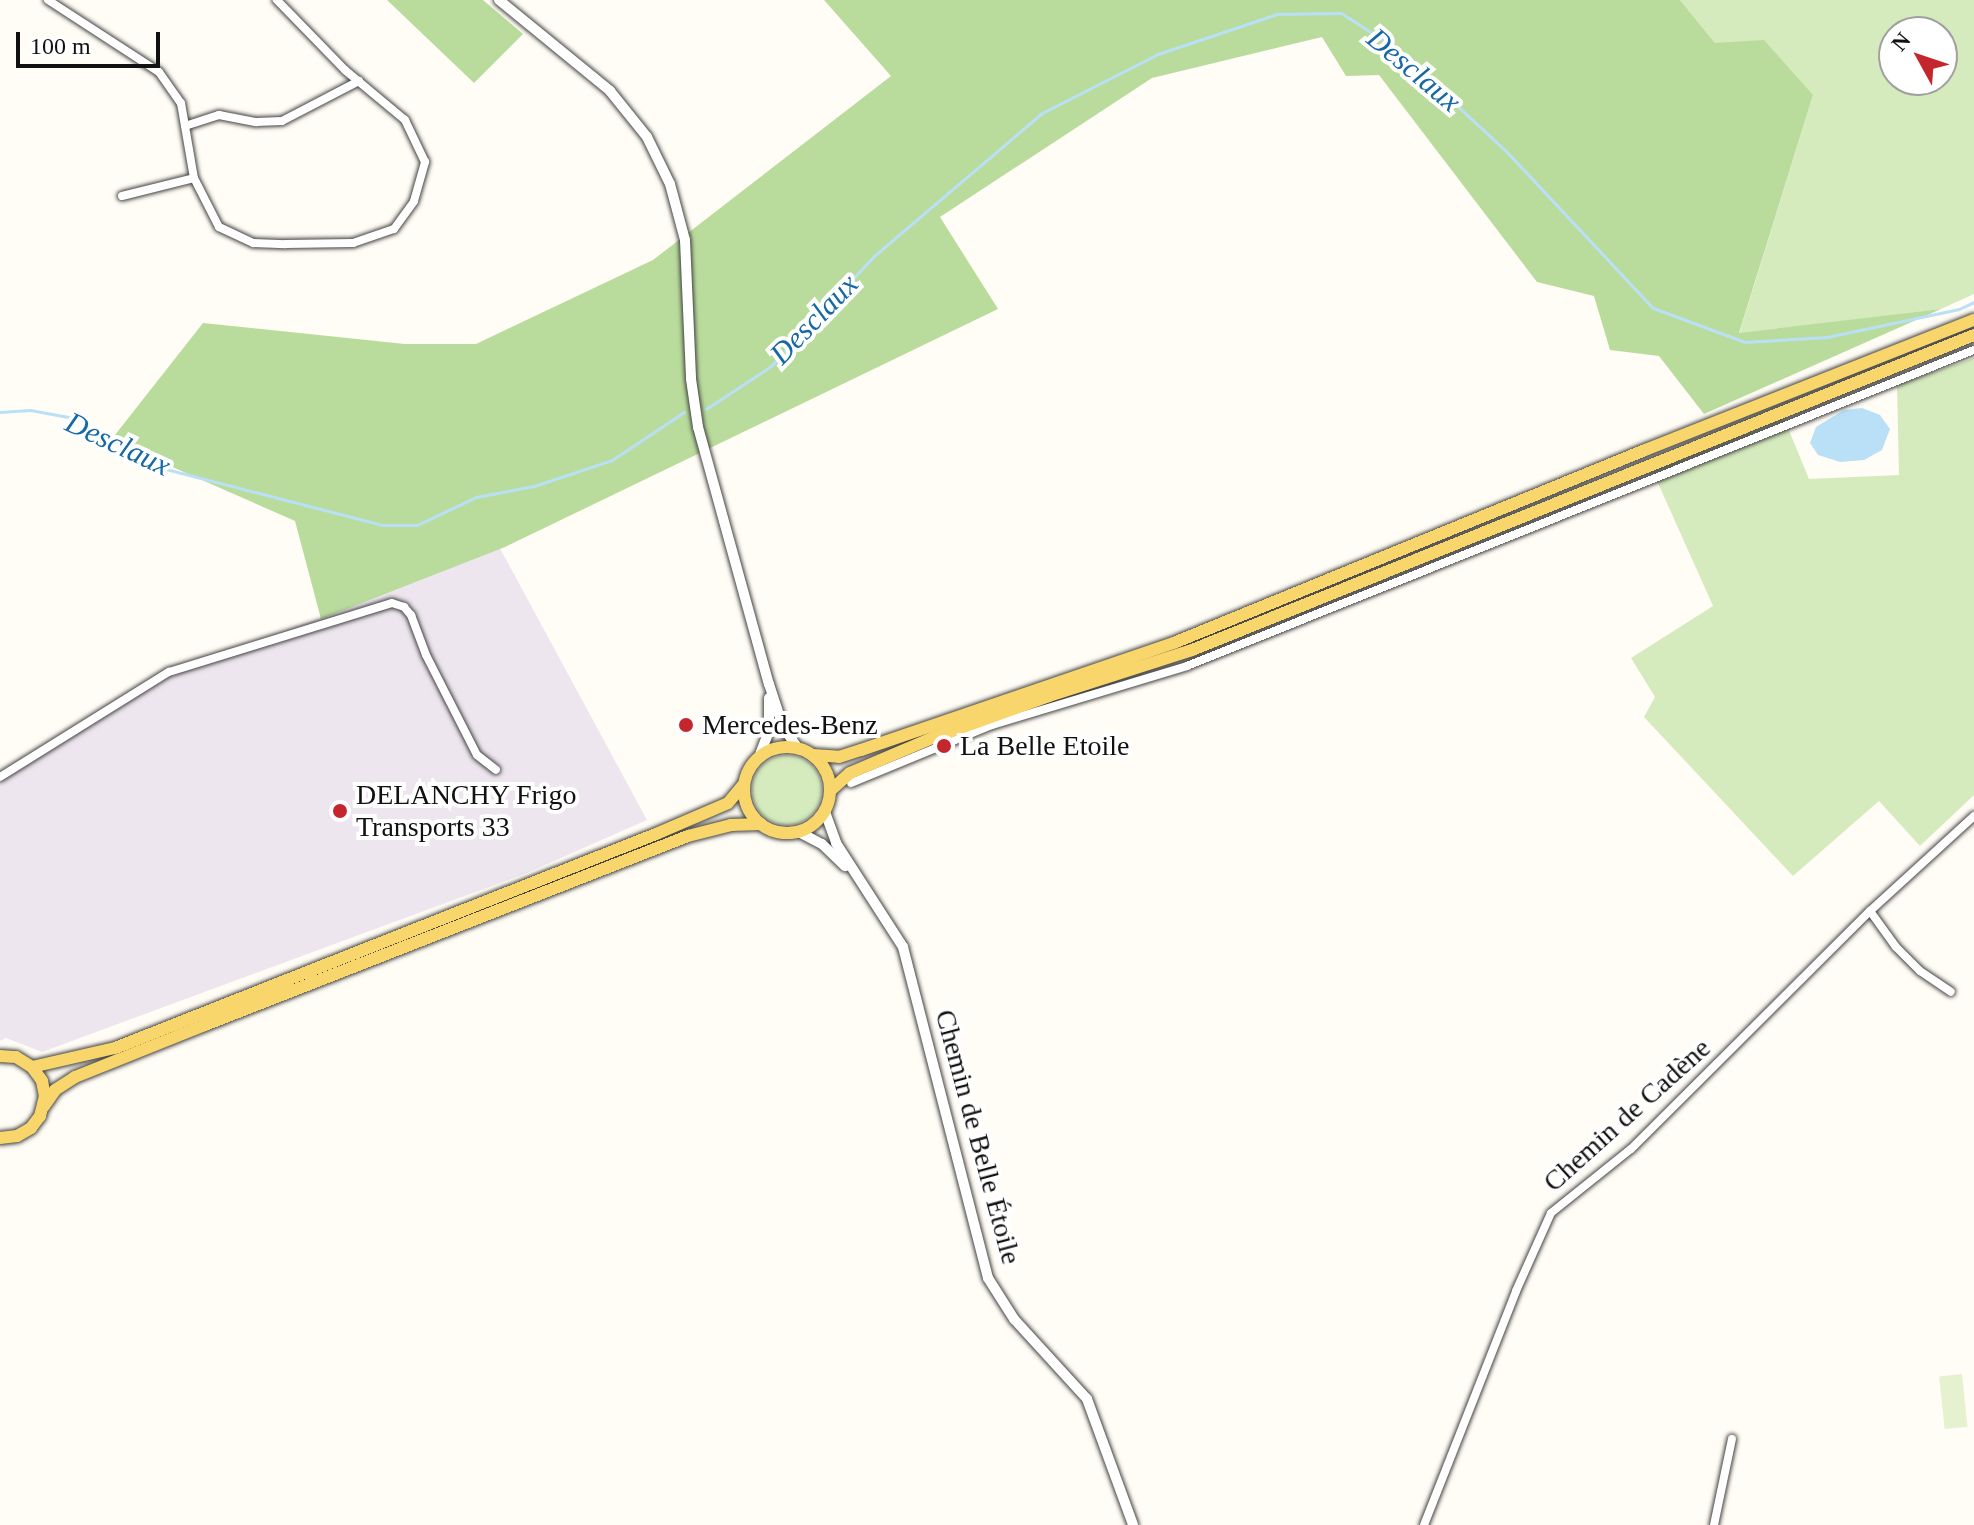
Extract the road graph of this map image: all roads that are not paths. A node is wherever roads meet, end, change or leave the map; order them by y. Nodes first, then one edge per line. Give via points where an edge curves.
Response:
1 (48, 0) edge
2 (277, 0) edge
3 (499, 0) edge
4 (359, 81) junction
5 (185, 126) junction
6 (194, 178) junction
7 (122, 196) dead end
8 (1974, 320) edge
9 (1974, 335) edge
10 (1974, 350) edge
11 (769, 684) junction
12 (797, 747) junction
13 (813, 755) junction
14 (759, 757) junction
15 (496, 770) dead end
16 (0, 777) edge
17 (851, 783) dead end
18 (744, 784) junction
19 (831, 790) junction
20 (825, 812) junction
21 (1974, 816) edge
22 (761, 824) junction
23 (799, 832) junction
24 (858, 878) junction
25 (1870, 911) junction
26 (1951, 992) dead end
27 (0, 1056) edge
28 (32, 1067) junction
29 (44, 1106) junction
30 (0, 1138) edge
31 (1732, 1439) dead end
32 (1133, 1525) edge
33 (1424, 1525) edge
34 (1714, 1525) edge

1 - 5 street via 159,72 181,103
2 - 4 street
3 - 11 street via 610,91 647,137 670,184 685,240 698,427
4 - 5 street via 282,121 219,115
4 - 6 street via 405,120 425,162 414,201 394,229 353,243 253,243 219,227
5 - 6 street
6 - 7 street
8 - 13 main road via 1176,642 839,757
9 - 19 main road via 1192,650 935,737 850,773
10 - 17 street via 1199,661 992,725
11 - 12 street via 783,727
11 - 14 street via 769,731
12 - 13 main road
12 - 14 main road
13 - 19 main road via 826,770
14 - 18 main road
15 - 16 street via 477,755 411,615 392,603 169,672
18 - 22 main road via 747,806
18 - 28 main road via 727,803 656,834 115,1048
19 - 20 main road
20 - 23 main road
20 - 24 street, Chemin de Belle Étoile via 832,836
21 - 25 street, Chemin de Cadène
22 - 23 main road via 772,831
22 - 29 main road via 688,836 219,1019 75,1077 55,1090
23 - 24 street, Chemin de Belle Étoile via 822,844
24 - 32 street, Chemin de Belle Étoile via 903,947 988,1278 1014,1319 1087,1399
25 - 26 street via 1904,955
25 - 33 street, Chemin de Cadène via 1631,1149 1551,1213
27 - 28 main road via 16,1057
28 - 29 main road via 43,1086
29 - 30 main road via 31,1128
31 - 34 street

